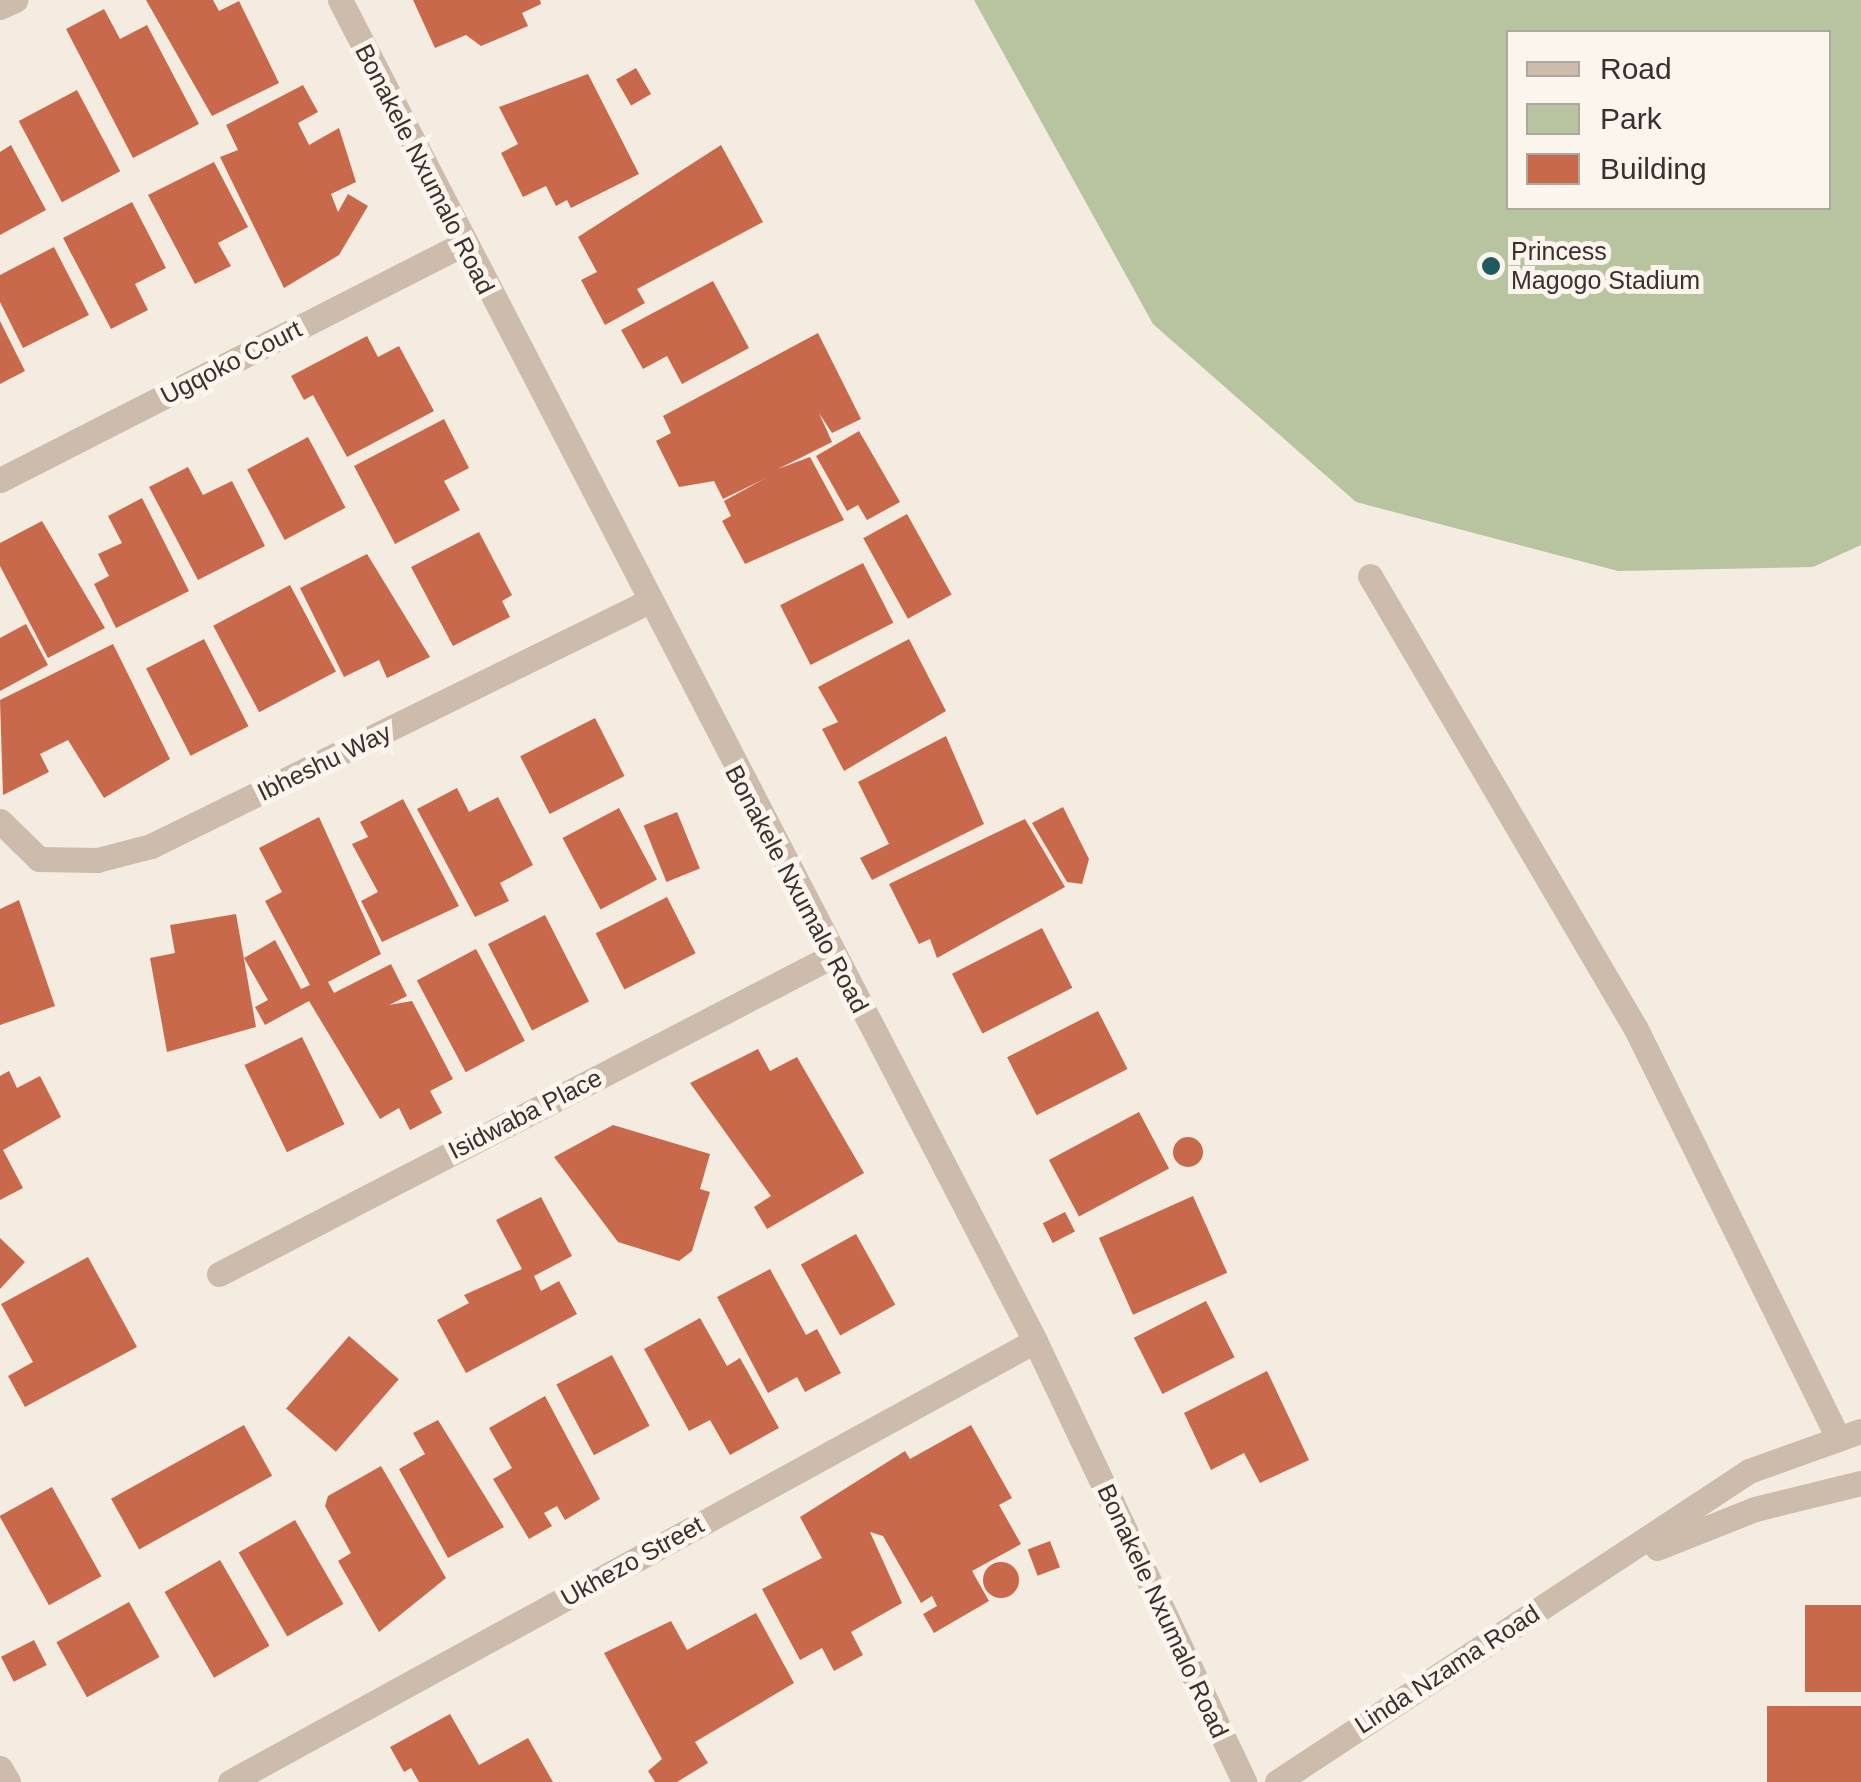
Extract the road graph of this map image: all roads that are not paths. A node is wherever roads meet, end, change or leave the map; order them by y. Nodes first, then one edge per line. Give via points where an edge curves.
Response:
1 (15, 0) edge
2 (340, 0) edge
3 (0, 7) edge
4 (463, 244) junction
5 (0, 480) edge
6 (1370, 576) dead end
7 (647, 602) junction
8 (0, 821) edge
9 (832, 956) junction
10 (220, 1274) dead end
11 (1035, 1341) junction
12 (1848, 1433) edge
13 (1861, 1484) edge
14 (1621, 1562) junction
15 (0, 1768) edge
16 (8, 1782) edge
17 (230, 1782) edge
18 (1244, 1782) edge
19 (1277, 1782) edge

1 - 3 street
2 - 4 street, Bonakele Nxumalo Road
4 - 5 street, Ugqoko Court
4 - 7 street, Bonakele Nxumalo Road
6 - 12 street via 1636,1029
7 - 8 street, Ibheshu Way via 152,846 97,860 39,859
7 - 9 street, Bonakele Nxumalo Road
9 - 10 street, Isidwaba Place
9 - 11 street, Bonakele Nxumalo Road
11 - 17 street, Ukhezo Street
11 - 18 street, Bonakele Nxumalo Road
12 - 14 street, Linda Nzama Road via 1749,1471
13 - 14 street, Linda Nzama Road via 1755,1509
14 - 19 street, Linda Nzama Road via 1455,1658
15 - 16 street

